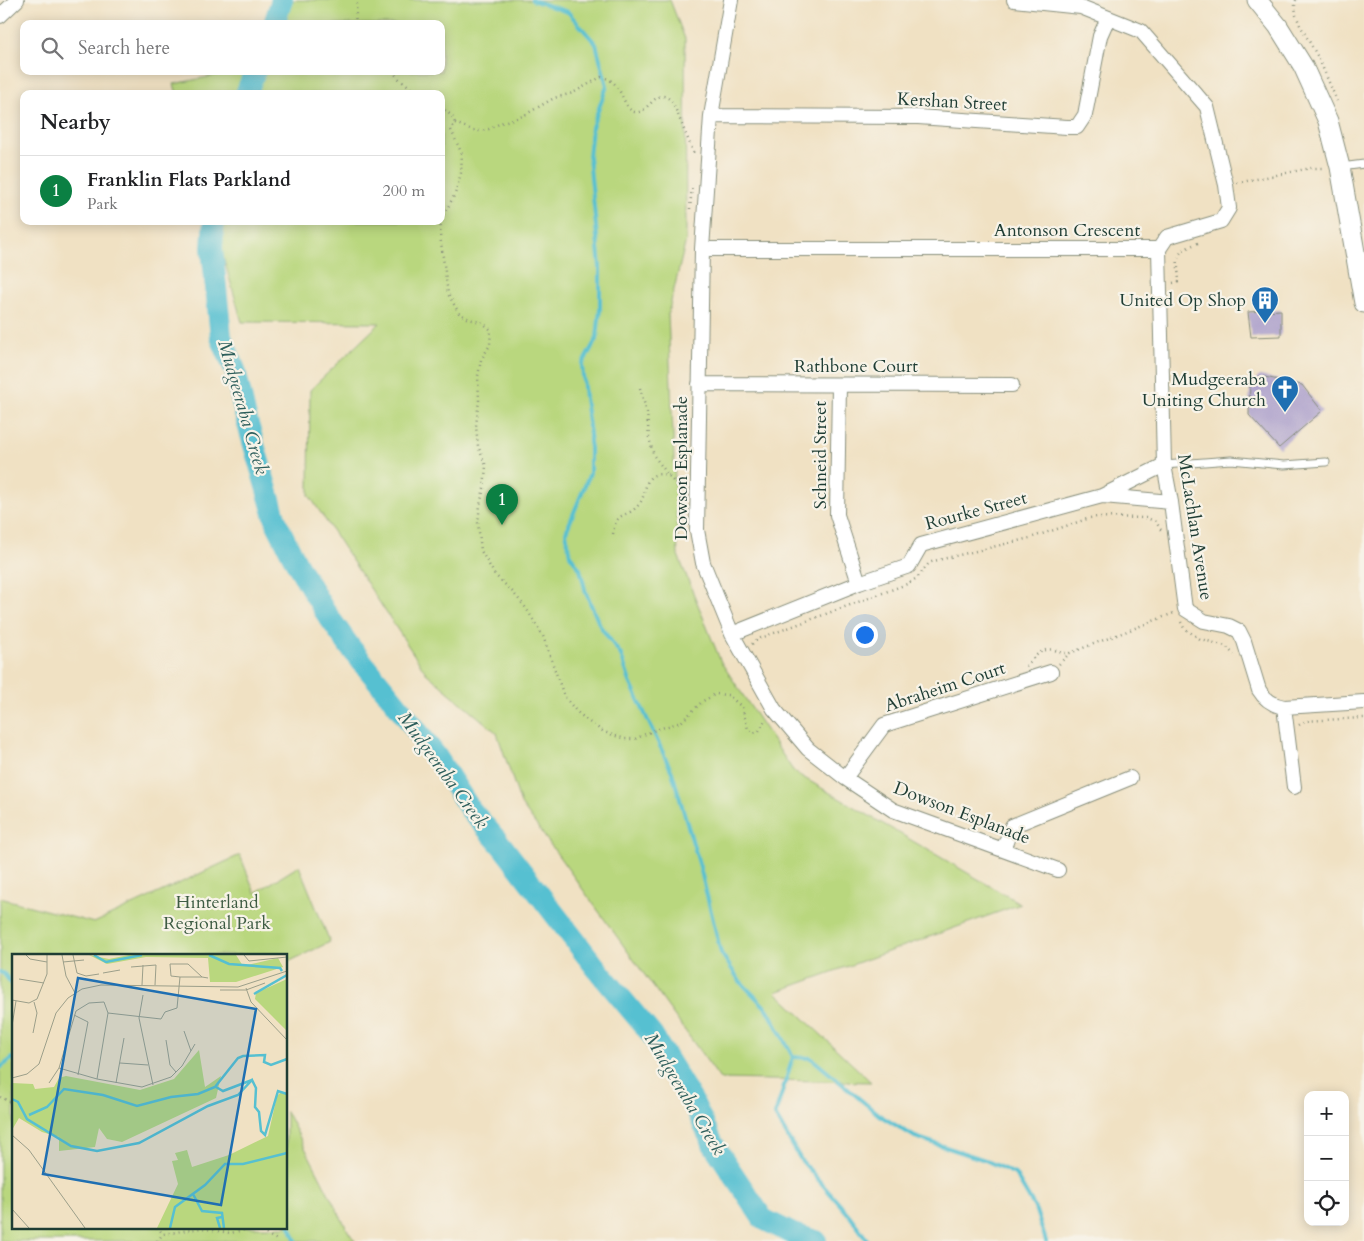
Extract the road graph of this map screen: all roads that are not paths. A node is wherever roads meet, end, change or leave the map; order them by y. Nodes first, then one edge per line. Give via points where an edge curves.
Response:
1 (17, 0) edge
2 (731, 0) edge
3 (1014, 0) edge
4 (1256, 0) edge
5 (0, 16) edge
6 (1108, 18) junction
7 (711, 116) junction
8 (1364, 164) edge
9 (1340, 167) junction
10 (702, 249) junction
11 (1159, 249) junction
12 (1364, 303) edge
13 (699, 384) junction
14 (840, 385) junction
15 (1012, 385) dead end
16 (1326, 462) dead end
17 (1164, 465) junction
18 (1102, 496) junction
19 (1171, 502) junction
20 (859, 583) junction
21 (732, 634) junction
22 (1051, 672) road end
23 (1364, 702) edge
24 (1284, 707) junction
25 (846, 778) junction
26 (1130, 778) dead end
27 (1294, 787) dead end
28 (1003, 850) junction
29 (1058, 870) dead end

1 - 5 street
2 - 7 street, Dowson Esplanade
3 - 6 street, Antonson Crescent via 1081,7
4 - 9 main road via 1304,66 1328,121
6 - 7 street, Kershan Street via 1100,36 1085,115 1078,127 918,117
6 - 11 street, Antonson Crescent via 1141,31 1207,107 1226,186 1229,208 1220,221 1167,237
7 - 10 street, Dowson Esplanade
8 - 9 lane
9 - 12 main road
10 - 11 street, Antonson Crescent
10 - 13 street, Dowson Esplanade
11 - 17 street, McLachlan Avenue
13 - 14 street, Rathbone Court
13 - 21 street, Dowson Esplanade via 696,530 703,563
14 - 15 street, Rathbone Court
14 - 20 street, Schneid Street via 837,515
16 - 17 lane via 1284,466 1231,460
17 - 18 street, Rourke Street
17 - 19 street, McLachlan Avenue
18 - 19 street, Rourke Street
18 - 20 street, Rourke Street via 921,545 908,566
19 - 24 street, McLachlan Avenue via 1178,609 1239,631 1264,698
20 - 21 street, Rourke Street
21 - 25 street, Dowson Esplanade via 774,709 808,749
22 - 25 street, Abraheim Court via 884,725
23 - 24 street
24 - 27 street
25 - 28 street, Dowson Esplanade via 893,810
26 - 28 street via 1012,826
28 - 29 street, Dowson Esplanade

